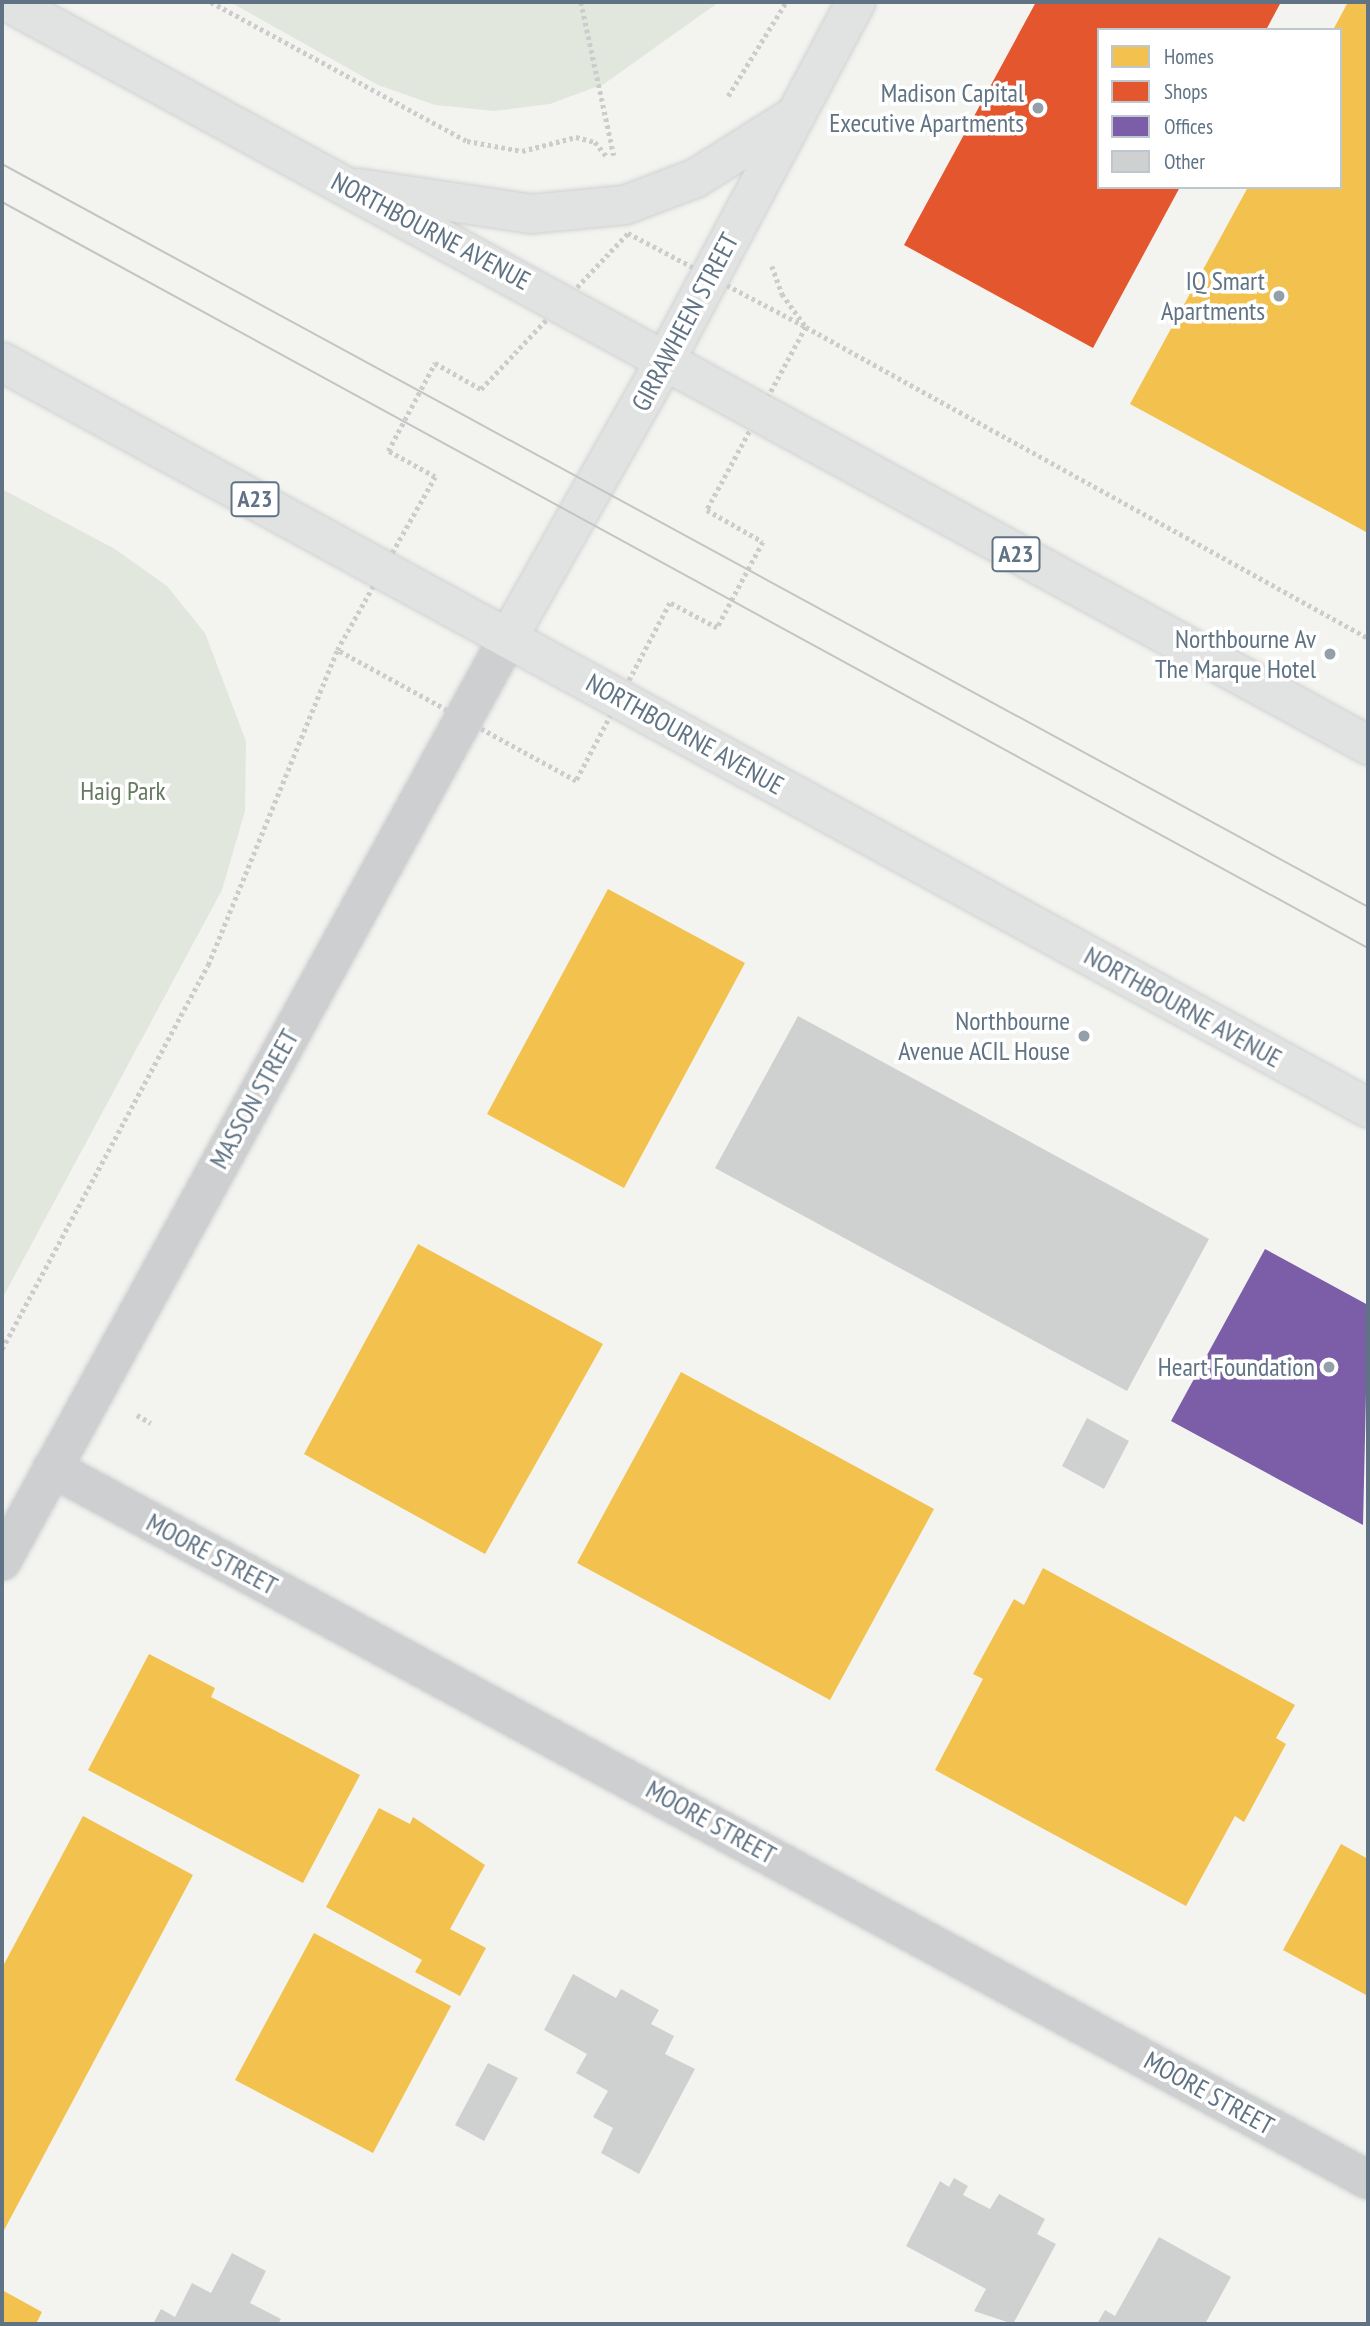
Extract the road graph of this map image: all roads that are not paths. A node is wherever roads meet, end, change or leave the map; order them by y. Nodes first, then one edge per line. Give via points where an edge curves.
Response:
1 (8, 2) edge
2 (856, 2) edge
3 (796, 116) junction
4 (349, 187) junction
5 (665, 361) junction
6 (2, 362) edge
7 (508, 638) junction
8 (1368, 745) edge
9 (1368, 1108) edge
10 (52, 1468) junction
11 (2, 1561) edge
12 (1368, 2180) edge

1 - 4 main road, NORTHBOURNE AVENUE / A23
2 - 3 main road, GIRRAWHEEN STREET
3 - 4 main road via 696,178 625,205 531,214
3 - 5 main road, GIRRAWHEEN STREET
4 - 5 main road, NORTHBOURNE AVENUE / A23
5 - 7 main road, GIRRAWHEEN STREET
5 - 8 main road, NORTHBOURNE AVENUE / A23
6 - 7 main road, NORTHBOURNE AVENUE / A23
7 - 9 main road, NORTHBOURNE AVENUE / A23
7 - 10 street, MASSON STREET
10 - 11 street, MASSON STREET
10 - 12 street, MOORE STREET

